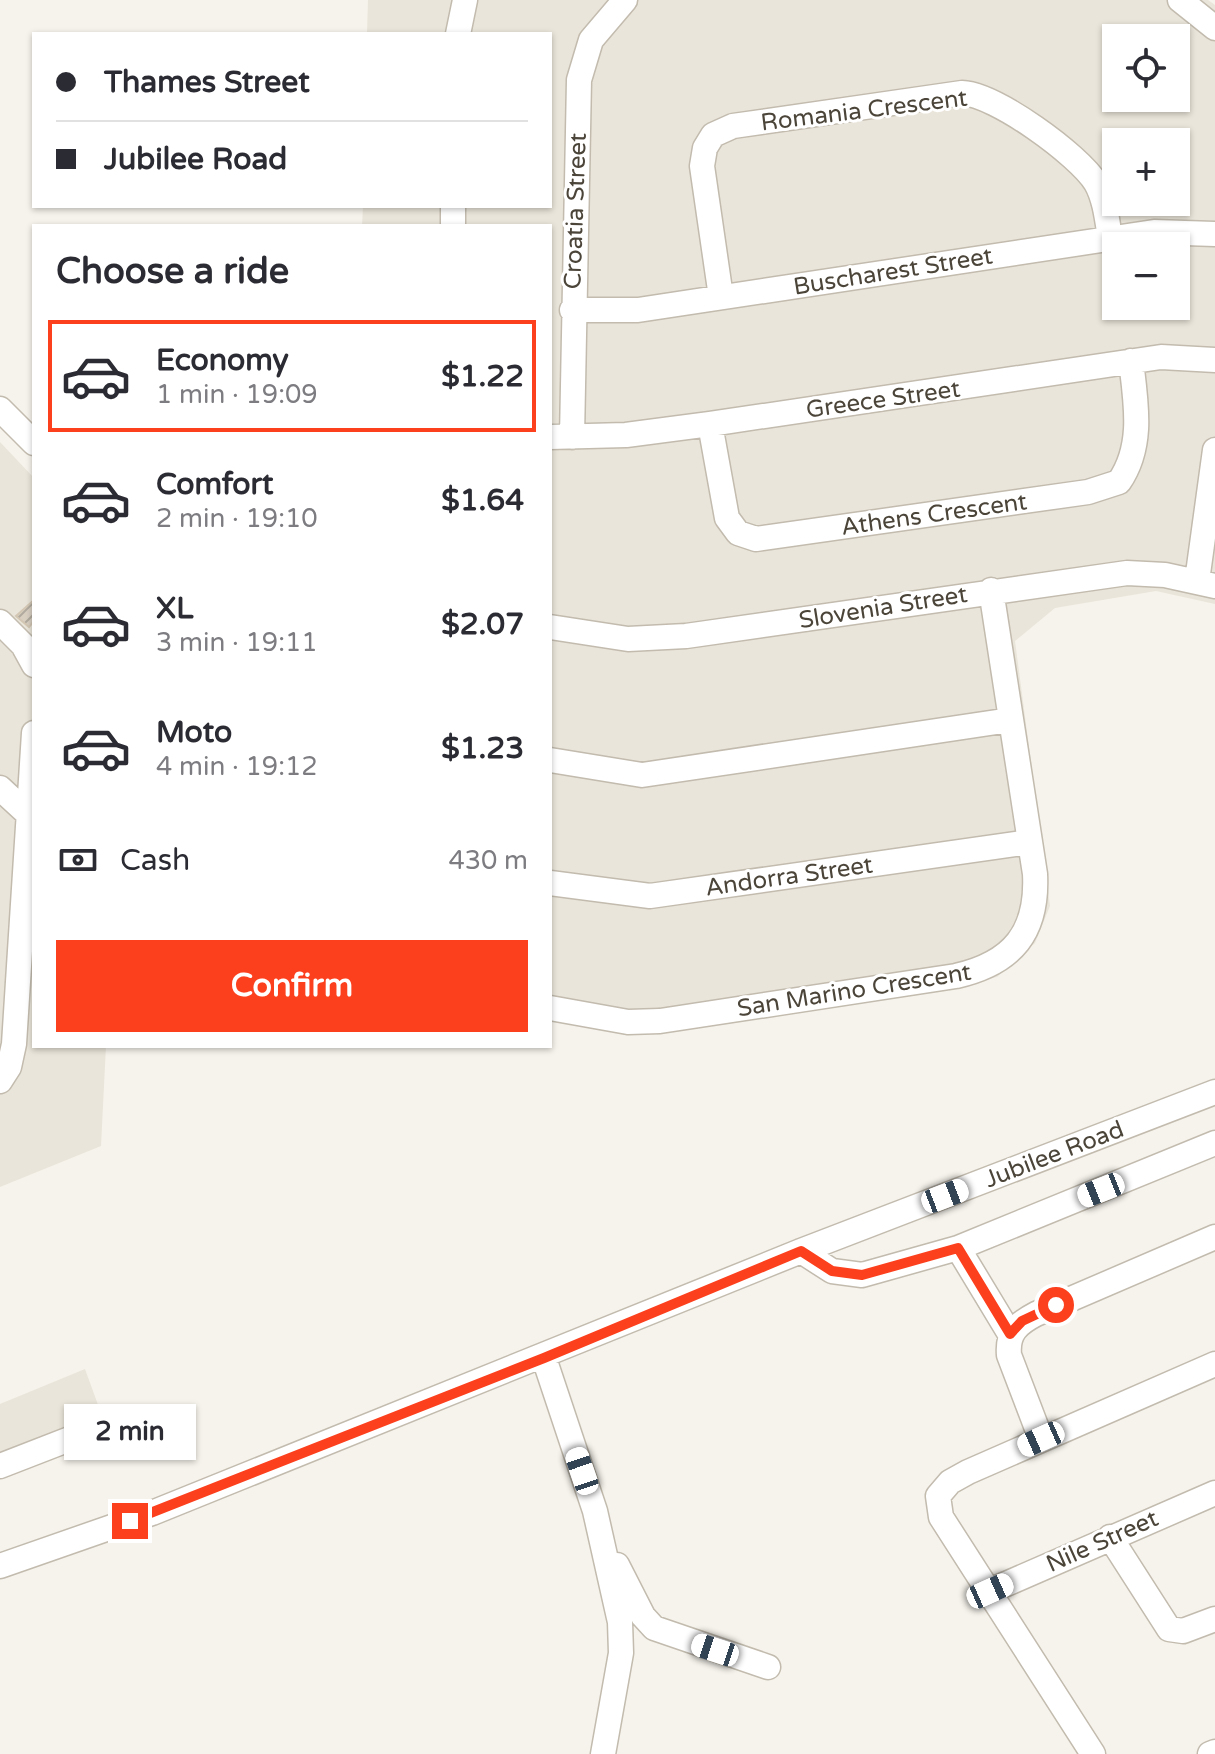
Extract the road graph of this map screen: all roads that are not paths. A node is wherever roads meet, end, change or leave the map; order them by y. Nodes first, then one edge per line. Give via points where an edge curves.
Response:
1 (465, 0) edge
2 (625, 0) edge
3 (1180, 0) edge
4 (1215, 28) edge
5 (458, 32) edge
6 (1109, 232) edge
7 (1162, 232) edge
8 (1186, 232) edge
9 (1190, 232) edge
10 (1215, 234) edge
11 (1102, 239) edge
12 (721, 297) junction
13 (572, 310) junction
14 (1215, 360) edge
15 (1131, 361) junction
16 (0, 409) edge
17 (710, 424) junction
18 (561, 437) edge
19 (32, 441) edge
20 (1215, 450) edge
21 (1206, 584) edge
22 (991, 590) junction
23 (0, 622) edge
24 (552, 627) edge
25 (32, 661) edge
26 (1010, 720) junction
27 (32, 760) edge
28 (552, 760) edge
29 (0, 788) edge
30 (28, 814) junction
31 (1029, 842) junction
32 (552, 883) edge
33 (552, 1008) edge
34 (0, 1081) edge
35 (1215, 1092) edge
36 (1215, 1143) edge
37 (1215, 1237) edge
38 (958, 1248) junction
39 (801, 1251) junction
40 (1010, 1334) junction
41 (544, 1358) junction
42 (1215, 1364) edge
43 (98, 1428) dead end
44 (1041, 1439) junction
45 (0, 1466) edge
46 (1215, 1493) edge
47 (1110, 1537) junction
48 (602, 1539) junction
49 (0, 1566) edge
50 (990, 1591) junction
51 (1215, 1619) edge
52 (768, 1667) dead end
53 (603, 1754) edge
54 (1093, 1754) edge

1 - 5 street
2 - 13 street, Croatia Street via 591,40 582,61
3 - 4 street
6 - 12 street, Romania Crescent via 1100,192 1081,164 1004,107 979,95 962,93 733,126 713,135 702,159
7 - 8 street, Buscharest Street
9 - 10 street, Buscharest Street
11 - 12 street, Buscharest Street
12 - 13 street, Buscharest Street via 638,310
13 - 18 street, Croatia Street
14 - 15 street, Greece Street
15 - 17 street, Greece Street
15 - 17 street, Athens Crescent via 1137,423 1131,463 1119,482 1088,492 756,539 738,533 727,518
16 - 19 street
17 - 18 street, Greece Street
20 - 21 street
21 - 22 street, Slovenia Street via 1127,573
22 - 24 street, Slovenia Street via 662,638 628,639
22 - 26 street, San Marino Crescent
23 - 25 street
26 - 28 street via 642,775
26 - 31 street, San Marino Crescent
27 - 30 street
29 - 30 street
30 - 34 street via 14,1044
31 - 32 street, Andorra Street via 650,896
31 - 33 street, San Marino Crescent via 1036,888 1030,923 1011,950 971,973 660,1021 628,1022
35 - 39 street, Jubilee Road
36 - 38 street
37 - 40 street via 1036,1314
38 - 39 street via 862,1275 832,1271
38 - 40 street
39 - 41 street, Jubilee Road
40 - 44 street via 1009,1355
41 - 48 street
41 - 49 street, Jubilee Road via 152,1513
42 - 44 street
43 - 45 street
44 - 50 street via 968,1472 938,1496 941,1517
46 - 47 street, Nile Street
47 - 50 street, Nile Street
47 - 51 street via 1169,1629 1183,1631
48 - 52 street via 654,1628
48 - 53 street via 622,1636
50 - 54 street

